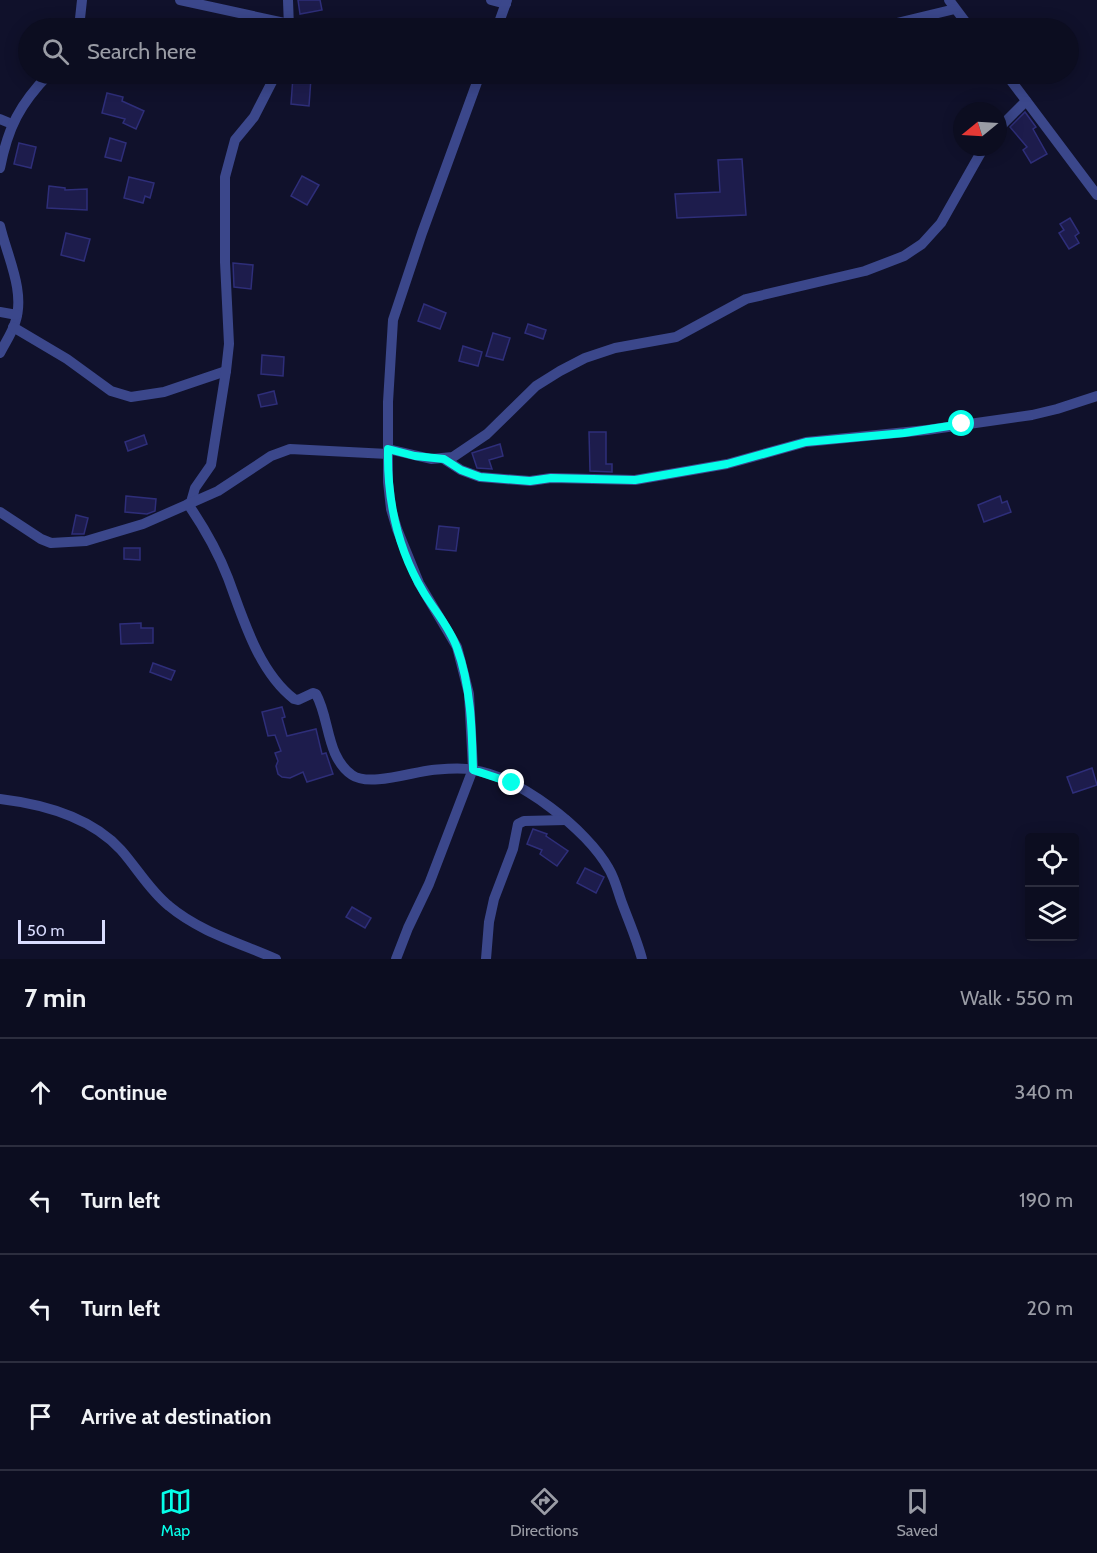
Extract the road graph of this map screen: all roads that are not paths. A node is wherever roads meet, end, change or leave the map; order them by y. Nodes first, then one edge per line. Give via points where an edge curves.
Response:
1 (82, 0) edge
2 (180, 0) edge
3 (288, 0) edge
4 (491, 0) edge
5 (506, 2) edge
6 (952, 4) edge
7 (81, 18) edge
8 (255, 18) edge
9 (289, 18) edge
10 (500, 18) edge
11 (908, 18) edge
12 (962, 18) edge
13 (40, 84) edge
14 (272, 84) edge
15 (476, 84) edge
16 (1013, 84) edge
17 (1026, 101) junction
18 (0, 119) edge
19 (1007, 120) edge
20 (12, 123) junction
21 (979, 156) edge
22 (0, 168) edge
23 (1097, 195) edge
24 (0, 226) edge
25 (0, 312) edge
26 (17, 315) junction
27 (13, 327) junction
28 (0, 353) edge
29 (226, 370) junction
30 (1097, 396) edge
31 (388, 452) junction
32 (444, 459) junction
33 (190, 503) junction
34 (0, 512) edge
35 (473, 770) junction
36 (0, 799) edge
37 (566, 820) junction
38 (276, 959) edge
39 (396, 959) edge
40 (486, 959) edge
41 (642, 959) edge

1 - 7 street
2 - 8 street
3 - 9 street
4 - 5 street
5 - 10 street
6 - 11 street
6 - 12 street
13 - 20 street
14 - 29 street via 254,117 235,140 225,177 229,325
15 - 31 street via 393,320
16 - 17 street
17 - 19 street
17 - 23 street
18 - 20 street
20 - 22 street
21 - 32 street via 941,223 922,244 904,256 865,271 746,299 676,337 585,358 536,386 488,434 463,452
24 - 26 street via 17,285
25 - 26 street
26 - 27 street
27 - 28 street
27 - 29 street via 111,391 131,397 164,392
29 - 33 street via 211,465
30 - 32 street via 1032,415 806,442 717,466 635,480 530,481 480,477
31 - 32 street
31 - 33 street via 290,449
31 - 35 street via 388,482 397,529 419,584 457,647 469,694
33 - 34 street via 143,524 69,543 41,539
33 - 35 street via 268,669 294,699 316,694 329,738 346,770 354,777 371,779 432,770
35 - 37 street via 512,783
35 - 39 street
36 - 38 street via 45,807 84,824 118,848 181,916
37 - 40 street via 518,824 494,899
37 - 41 street via 610,870

